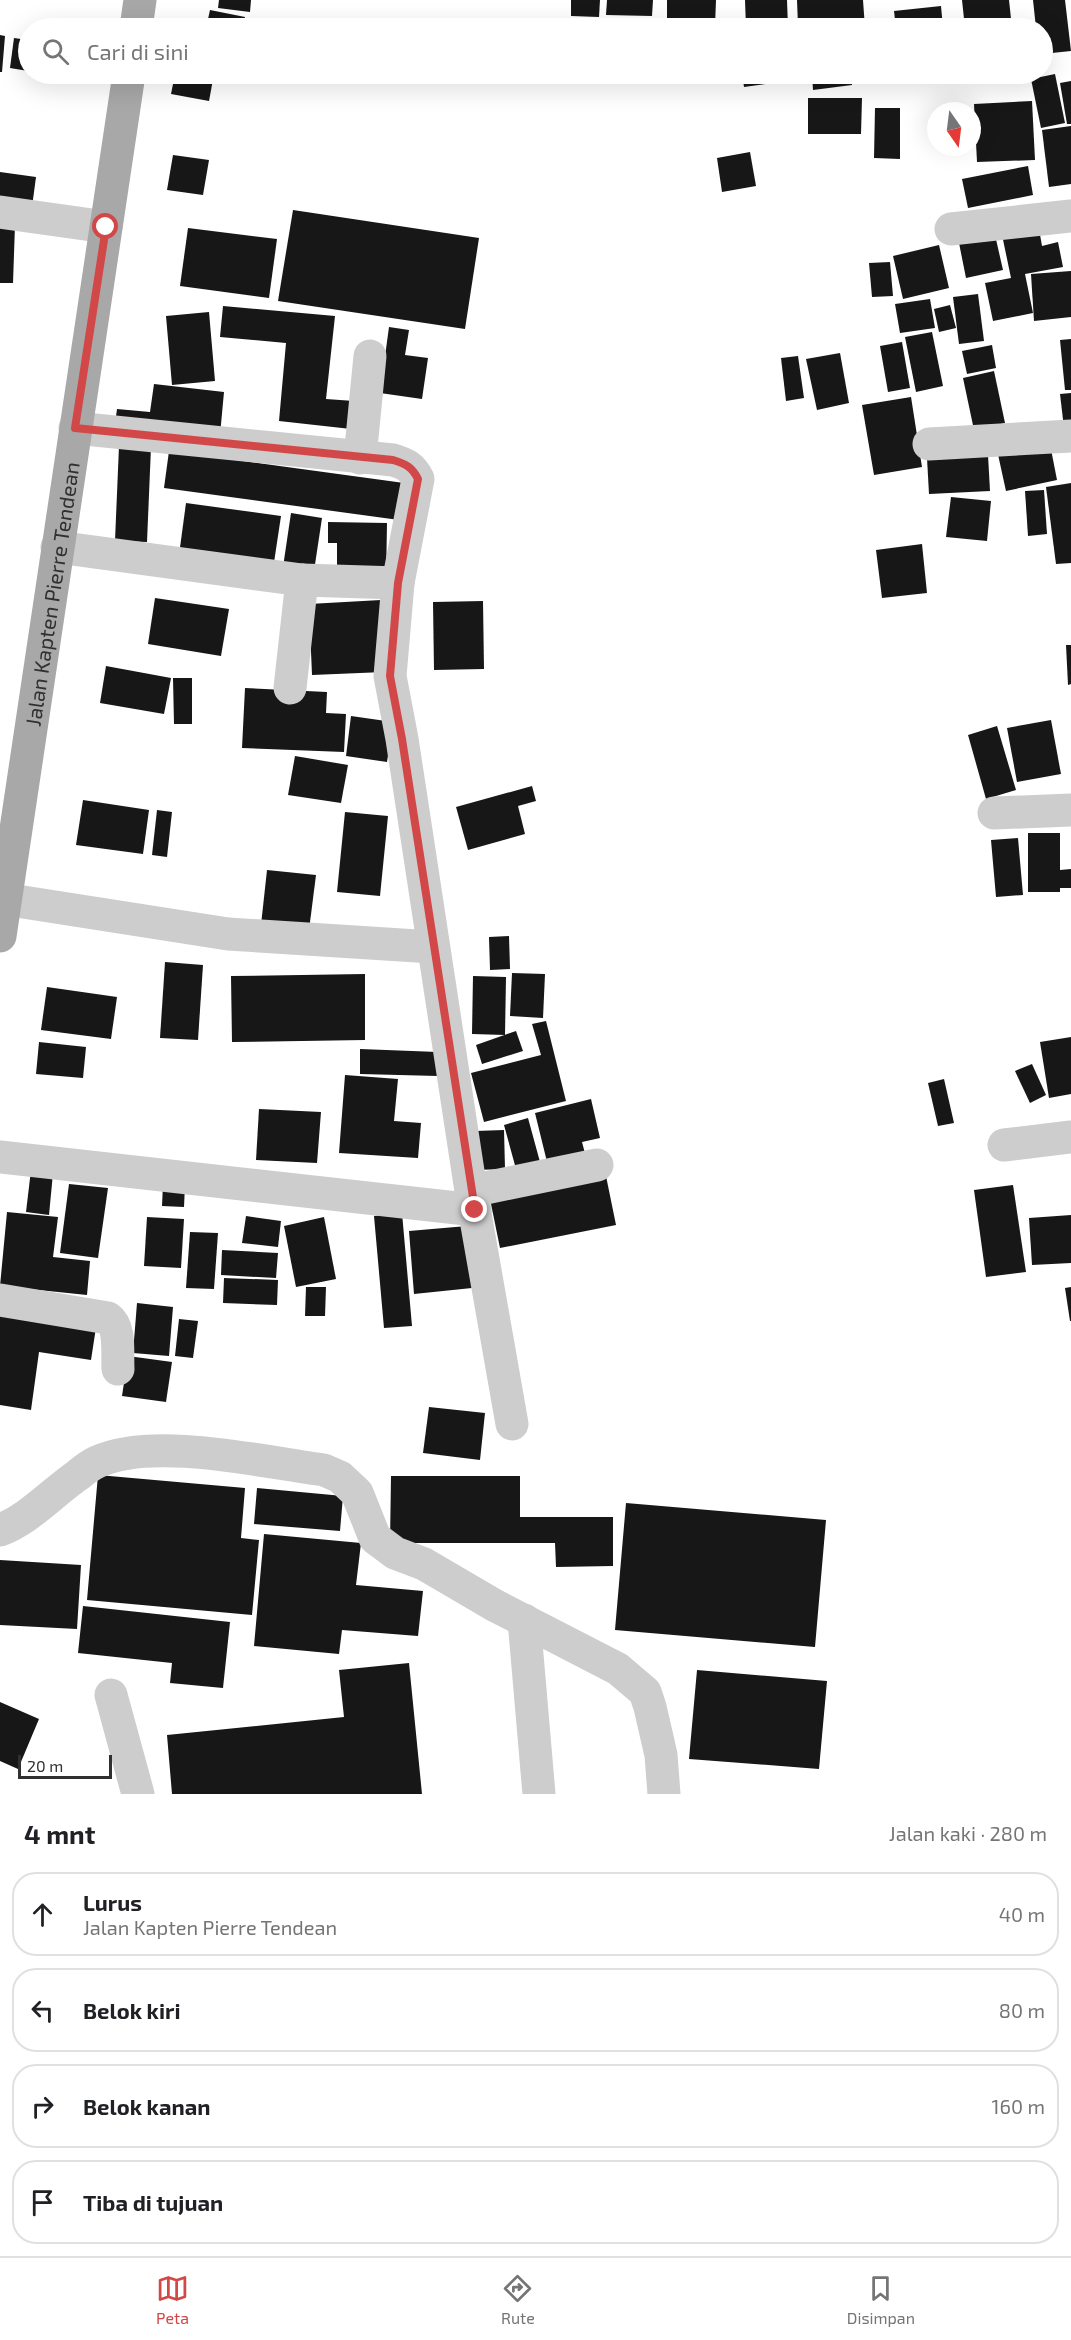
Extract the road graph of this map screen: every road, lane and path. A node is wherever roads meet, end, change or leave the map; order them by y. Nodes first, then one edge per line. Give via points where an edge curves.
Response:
1 (140, 0) edge
2 (137, 18) edge
3 (127, 84) edge
4 (0, 212) edge
5 (1071, 216) edge
6 (106, 227) junction
7 (951, 229) dead end
8 (370, 356) dead end
9 (75, 428) junction
10 (1071, 436) edge
11 (929, 444) dead end
12 (360, 458) junction
13 (57, 547) junction
14 (302, 580) junction
15 (398, 583) junction
16 (290, 688) dead end
17 (1071, 810) edge
18 (994, 813) dead end
19 (4, 899) junction
20 (0, 936) edge
21 (433, 947) junction
22 (1071, 1137) edge
23 (1004, 1145) dead end
24 (0, 1156) edge
25 (597, 1165) dead end
26 (473, 1200) junction
27 (0, 1300) edge
28 (118, 1369) dead end
29 (512, 1424) dead end
30 (0, 1530) edge
31 (524, 1620) junction
32 (111, 1695) dead end
33 (138, 1794) edge
34 (540, 1794) edge
35 (664, 1794) edge

1 - 2 main road
3 - 6 main road, Jalan Kapten Pierre Tendean
4 - 6 street
5 - 7 street
6 - 9 main road, Jalan Kapten Pierre Tendean
8 - 12 street
9 - 12 street
9 - 13 main road, Jalan Kapten Pierre Tendean
10 - 11 street
12 - 15 street via 404,463 418,479
13 - 14 street
13 - 19 main road, Jalan Kapten Pierre Tendean
14 - 15 street
14 - 16 street
15 - 21 street via 390,676
17 - 18 street
19 - 20 main road, Jalan Kapten Pierre Tendean
19 - 21 street via 228,934
21 - 26 street
22 - 23 street
24 - 26 street
25 - 26 street
26 - 29 street
27 - 28 street via 108,1318 116,1329
30 - 31 street via 16,1524 96,1462 131,1452 182,1450 324,1470 340,1477 357,1493 375,1538 395,1553 424,1564
31 - 34 street
31 - 35 street via 618,1669 645,1692 661,1755
32 - 33 street

